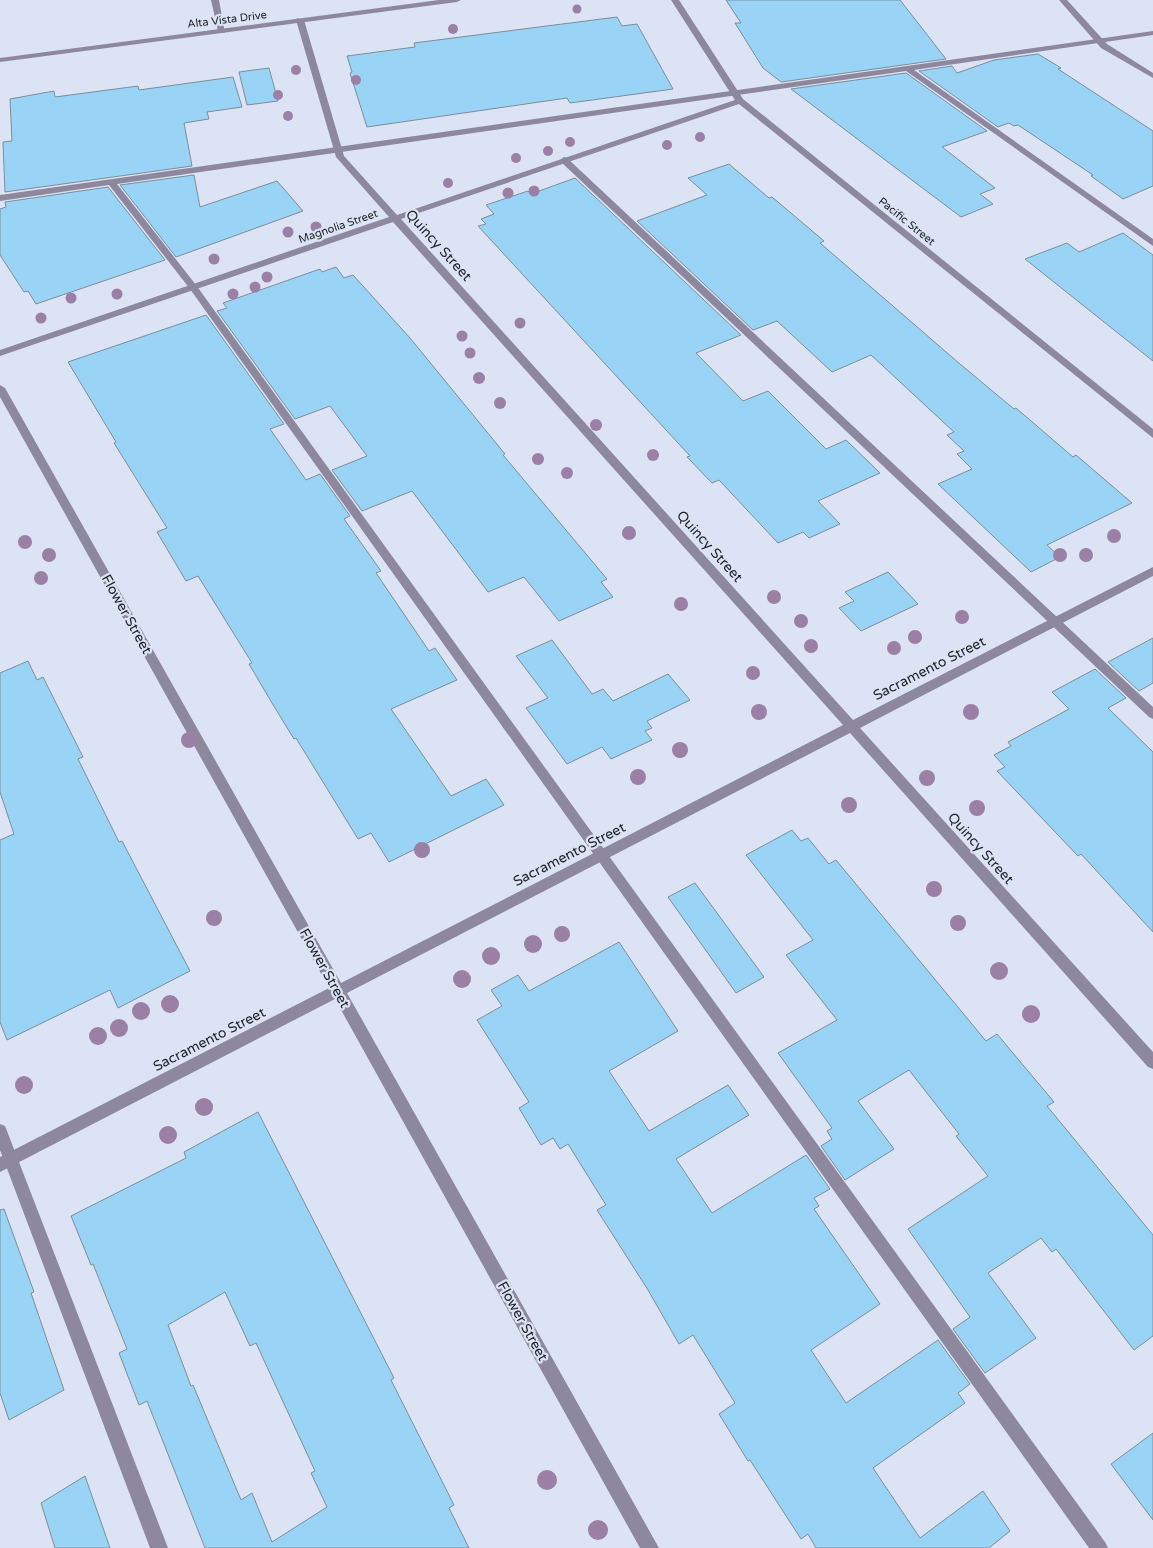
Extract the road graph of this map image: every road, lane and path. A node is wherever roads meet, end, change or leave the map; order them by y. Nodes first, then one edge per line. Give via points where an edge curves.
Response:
1 (215, 0) edge
2 (457, 0) edge
3 (675, 0) edge
4 (1063, 0) edge
5 (300, 20) junction
6 (222, 31) junction
7 (1153, 32) edge
8 (1100, 40) junction
9 (0, 60) edge
10 (907, 68) junction
11 (1153, 76) edge
12 (737, 97) junction
13 (338, 149) junction
14 (564, 160) junction
15 (111, 182) junction
16 (0, 198) edge
17 (395, 218) junction
18 (1153, 243) edge
19 (192, 287) junction
20 (0, 353) edge
21 (0, 388) edge
22 (1153, 434) edge
23 (1153, 571) edge
24 (1054, 622) junction
25 (1153, 714) edge
26 (852, 726) junction
27 (600, 856) junction
28 (338, 991) junction
29 (1153, 1062) edge
30 (0, 1131) edge
31 (5, 1162) edge
32 (159, 1548) edge
33 (650, 1548) edge
34 (1099, 1548) edge

1 - 6 street
2 - 5 street, Alta Vista Drive
3 - 12 street, Pacific Street
4 - 8 street
5 - 6 street, Alta Vista Drive
5 - 13 street, Quincy Street
6 - 9 street, Alta Vista Drive
7 - 8 street
8 - 10 street
8 - 11 street via 1104,46
10 - 12 street
10 - 18 street
12 - 13 street
12 - 14 street, Magnolia Street
12 - 22 street, Pacific Street
13 - 15 street
13 - 17 street, Quincy Street via 340,156
14 - 17 street, Magnolia Street
14 - 24 street
15 - 16 street
15 - 19 street
17 - 19 street, Magnolia Street
17 - 26 street, Quincy Street
19 - 20 street, Magnolia Street
19 - 27 street
21 - 28 street, Flower Street
23 - 24 street, Sacramento Street
24 - 25 street
24 - 26 street, Sacramento Street
26 - 27 street, Sacramento Street
26 - 29 street, Quincy Street
27 - 28 street, Sacramento Street
27 - 34 street
28 - 31 street, Sacramento Street
28 - 33 street, Flower Street
30 - 31 street
31 - 32 street

